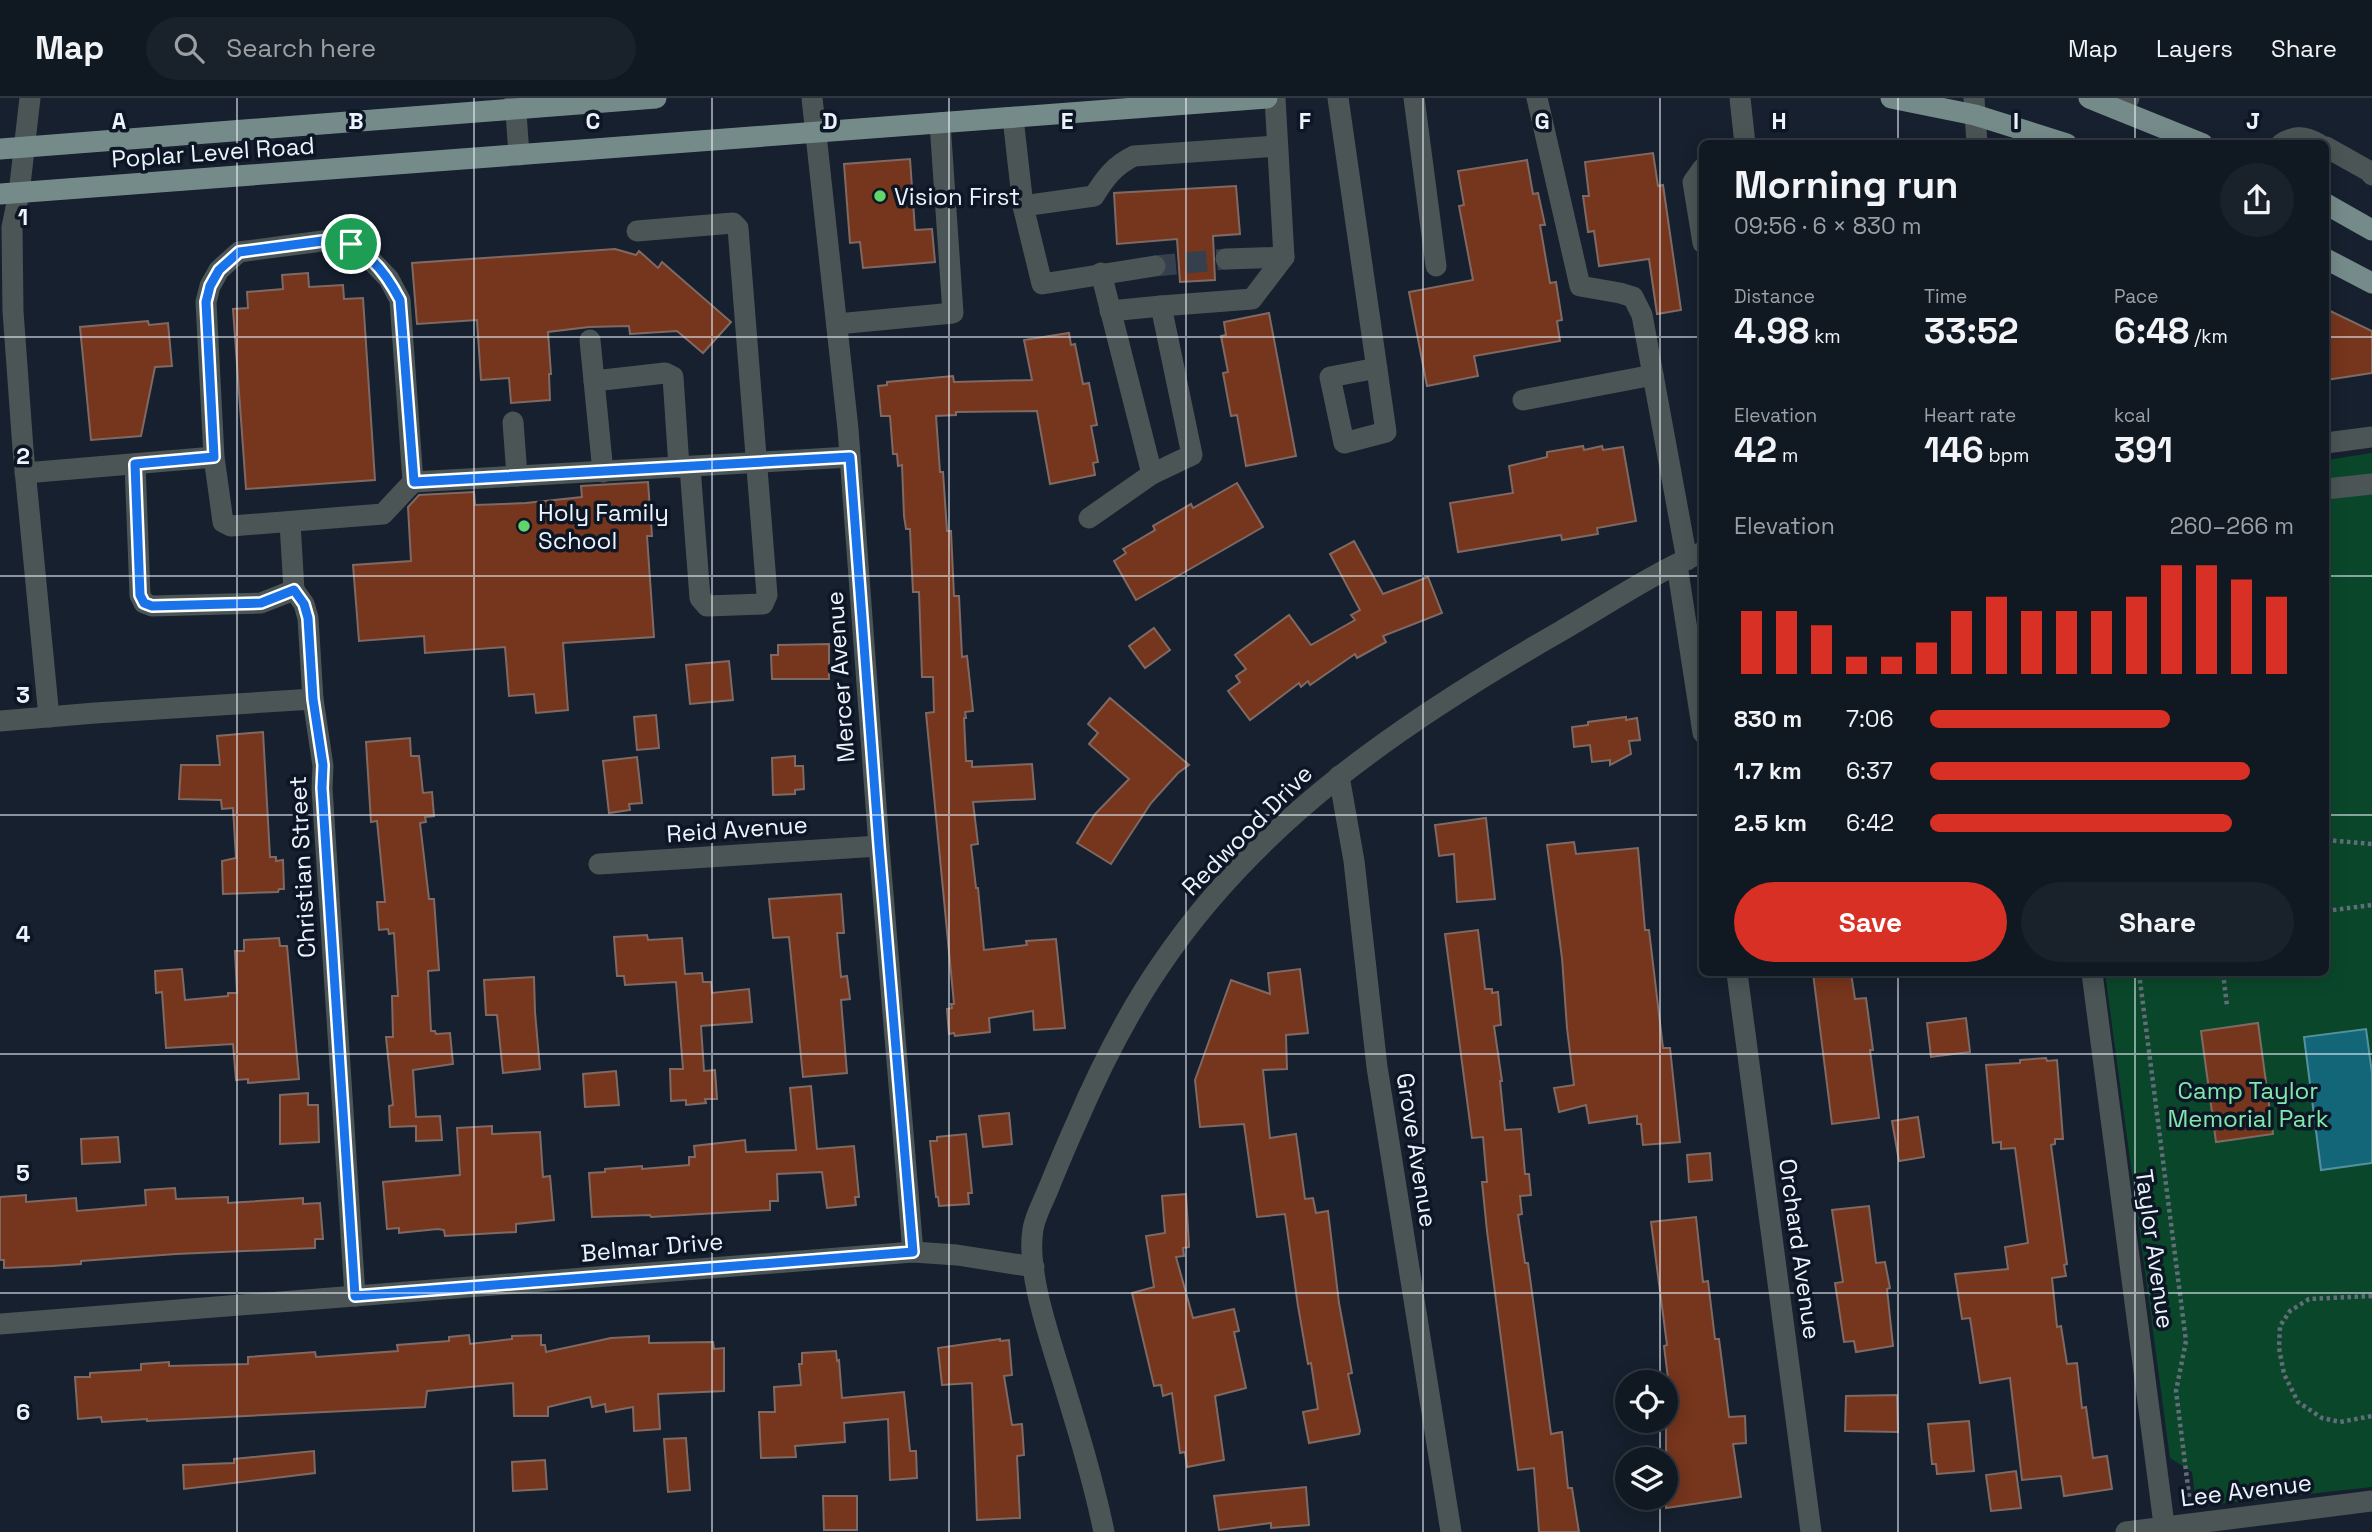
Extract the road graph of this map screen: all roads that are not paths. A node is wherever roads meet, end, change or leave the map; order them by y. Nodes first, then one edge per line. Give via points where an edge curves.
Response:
1 (30, 98) edge
2 (656, 98) edge
3 (813, 98) edge
4 (1267, 98) edge
5 (1275, 98) edge
6 (1338, 98) edge
7 (1414, 98) edge
8 (1537, 98) edge
9 (1740, 98) edge
10 (1891, 98) edge
11 (2089, 98) edge
12 (515, 103) edge
13 (2125, 105) edge
14 (1975, 106) edge
15 (1013, 118) junction
16 (940, 123) junction
17 (817, 132) junction
18 (1745, 140) edge
19 (1977, 140) edge
20 (2057, 140) edge
21 (2195, 140) edge
22 (2287, 140) edge
23 (2312, 140) edge
24 (1277, 146) junction
25 (25, 147) junction
26 (0, 149) edge
27 (2329, 149) edge
28 (519, 155) junction
29 (1699, 173) edge
30 (2372, 176) edge
31 (9, 193) edge
32 (1023, 206) junction
33 (2329, 206) edge
34 (1699, 218) edge
35 (2372, 230) edge
36 (637, 231) dead end
37 (1284, 257) junction
38 (1226, 259) tunnel mouth
39 (2329, 261) edge
40 (1155, 266) tunnel mouth
41 (1436, 266) dead end
42 (1101, 273) junction
43 (2372, 283) edge
44 (1160, 306) junction
45 (1110, 311) junction
46 (837, 324) junction
47 (590, 340) dead end
48 (1377, 368) dead end
49 (1653, 375) junction
50 (594, 381) junction
51 (1523, 400) dead end
52 (513, 422) dead end
53 (2372, 437) edge
54 (2329, 443) edge
55 (214, 457) junction
56 (850, 457) junction
57 (758, 462) junction
58 (135, 464) junction
59 (684, 467) junction
60 (603, 471) junction
61 (25, 473) junction
62 (1152, 474) junction
63 (517, 477) junction
64 (414, 482) junction
65 (2372, 484) edge
66 (2329, 489) edge
67 (1089, 518) dead end
68 (290, 523) junction
69 (1689, 559) edge
70 (294, 590) junction
71 (1699, 683) edge
72 (313, 699) junction
73 (49, 717) junction
74 (0, 721) edge
75 (1339, 776) junction
76 (879, 846) junction
77 (599, 864) dead end
78 (1737, 976) edge
79 (2092, 976) edge
80 (913, 1252) junction
81 (1034, 1267) junction
82 (355, 1296) junction
83 (0, 1324) edge
84 (2372, 1501) edge
85 (2165, 1529) edge
86 (1104, 1532) edge
87 (1451, 1532) edge
88 (1811, 1532) edge
89 (2126, 1532) edge

1 - 25 street
2 - 12 main road, Poplar Level Road
3 - 17 street, Mercer Avenue
4 - 15 main road, Poplar Level Road
5 - 24 street
6 - 48 street
7 - 41 street
8 - 49 street via 1580,286 1633,297 1642,315
9 - 18 street
10 - 14 main road
11 - 13 main road
12 - 25 main road, Poplar Level Road
12 - 28 street
13 - 21 main road
14 - 19 street
14 - 20 main road
15 - 16 main road, Poplar Level Road
15 - 32 street
16 - 17 main road, Poplar Level Road
16 - 46 street via 953,313
17 - 28 main road, Poplar Level Road
17 - 46 street, Mercer Avenue
22 - 23 street via 2293,136
24 - 32 street via 1135,156 1120,163 1094,196
24 - 37 street
25 - 26 main road, Poplar Level Road
25 - 31 street
27 - 30 street
28 - 31 main road, Poplar Level Road
29 - 34 street via 1693,181
31 - 61 street
32 - 42 street via 1042,284
33 - 35 main road
36 - 57 street via 733,223 738,228
37 - 38 street
37 - 44 street via 1252,299
39 - 43 main road
40 - 42 street
42 - 45 street
44 - 45 street
44 - 62 street via 1192,455
45 - 62 street
46 - 56 street, Mercer Avenue
47 - 50 street
49 - 51 street
49 - 69 street
50 - 59 street via 664,373 673,377
50 - 60 street
52 - 63 street
53 - 54 street
55 - 58 street
55 - 64 street via 206,302 210,286 219,270 239,252 330,240 363,252 389,279 400,300
55 - 68 street via 223,523
56 - 57 street
56 - 76 street, Mercer Avenue
57 - 59 street
57 - 59 street via 767,595 762,604 707,606 699,598
58 - 61 street
58 - 70 street via 144,603 261,603
59 - 60 street
60 - 63 street
61 - 73 street
62 - 67 street
63 - 64 street
64 - 68 street via 383,514
65 - 66 street
68 - 70 street
69 - 71 street
69 - 75 street, Redwood Drive via 1446,701
70 - 72 street, Christian Street via 308,618
72 - 73 street
72 - 82 street, Christian Street via 323,765
73 - 74 street
75 - 81 street, Redwood Drive via 1222,886 1161,964 1123,1024 1038,1213 1033,1229
75 - 87 street, Grove Avenue via 1354,861 1377,1067
76 - 77 street, Reid Avenue
76 - 80 street, Mercer Avenue
78 - 88 street, Orchard Avenue
79 - 85 street, Taylor Avenue
80 - 81 street, Belmar Drive
80 - 82 street, Belmar Drive
81 - 86 street
82 - 83 street, Belmar Drive
84 - 85 street, Lee Avenue
85 - 89 street, Lee Avenue

